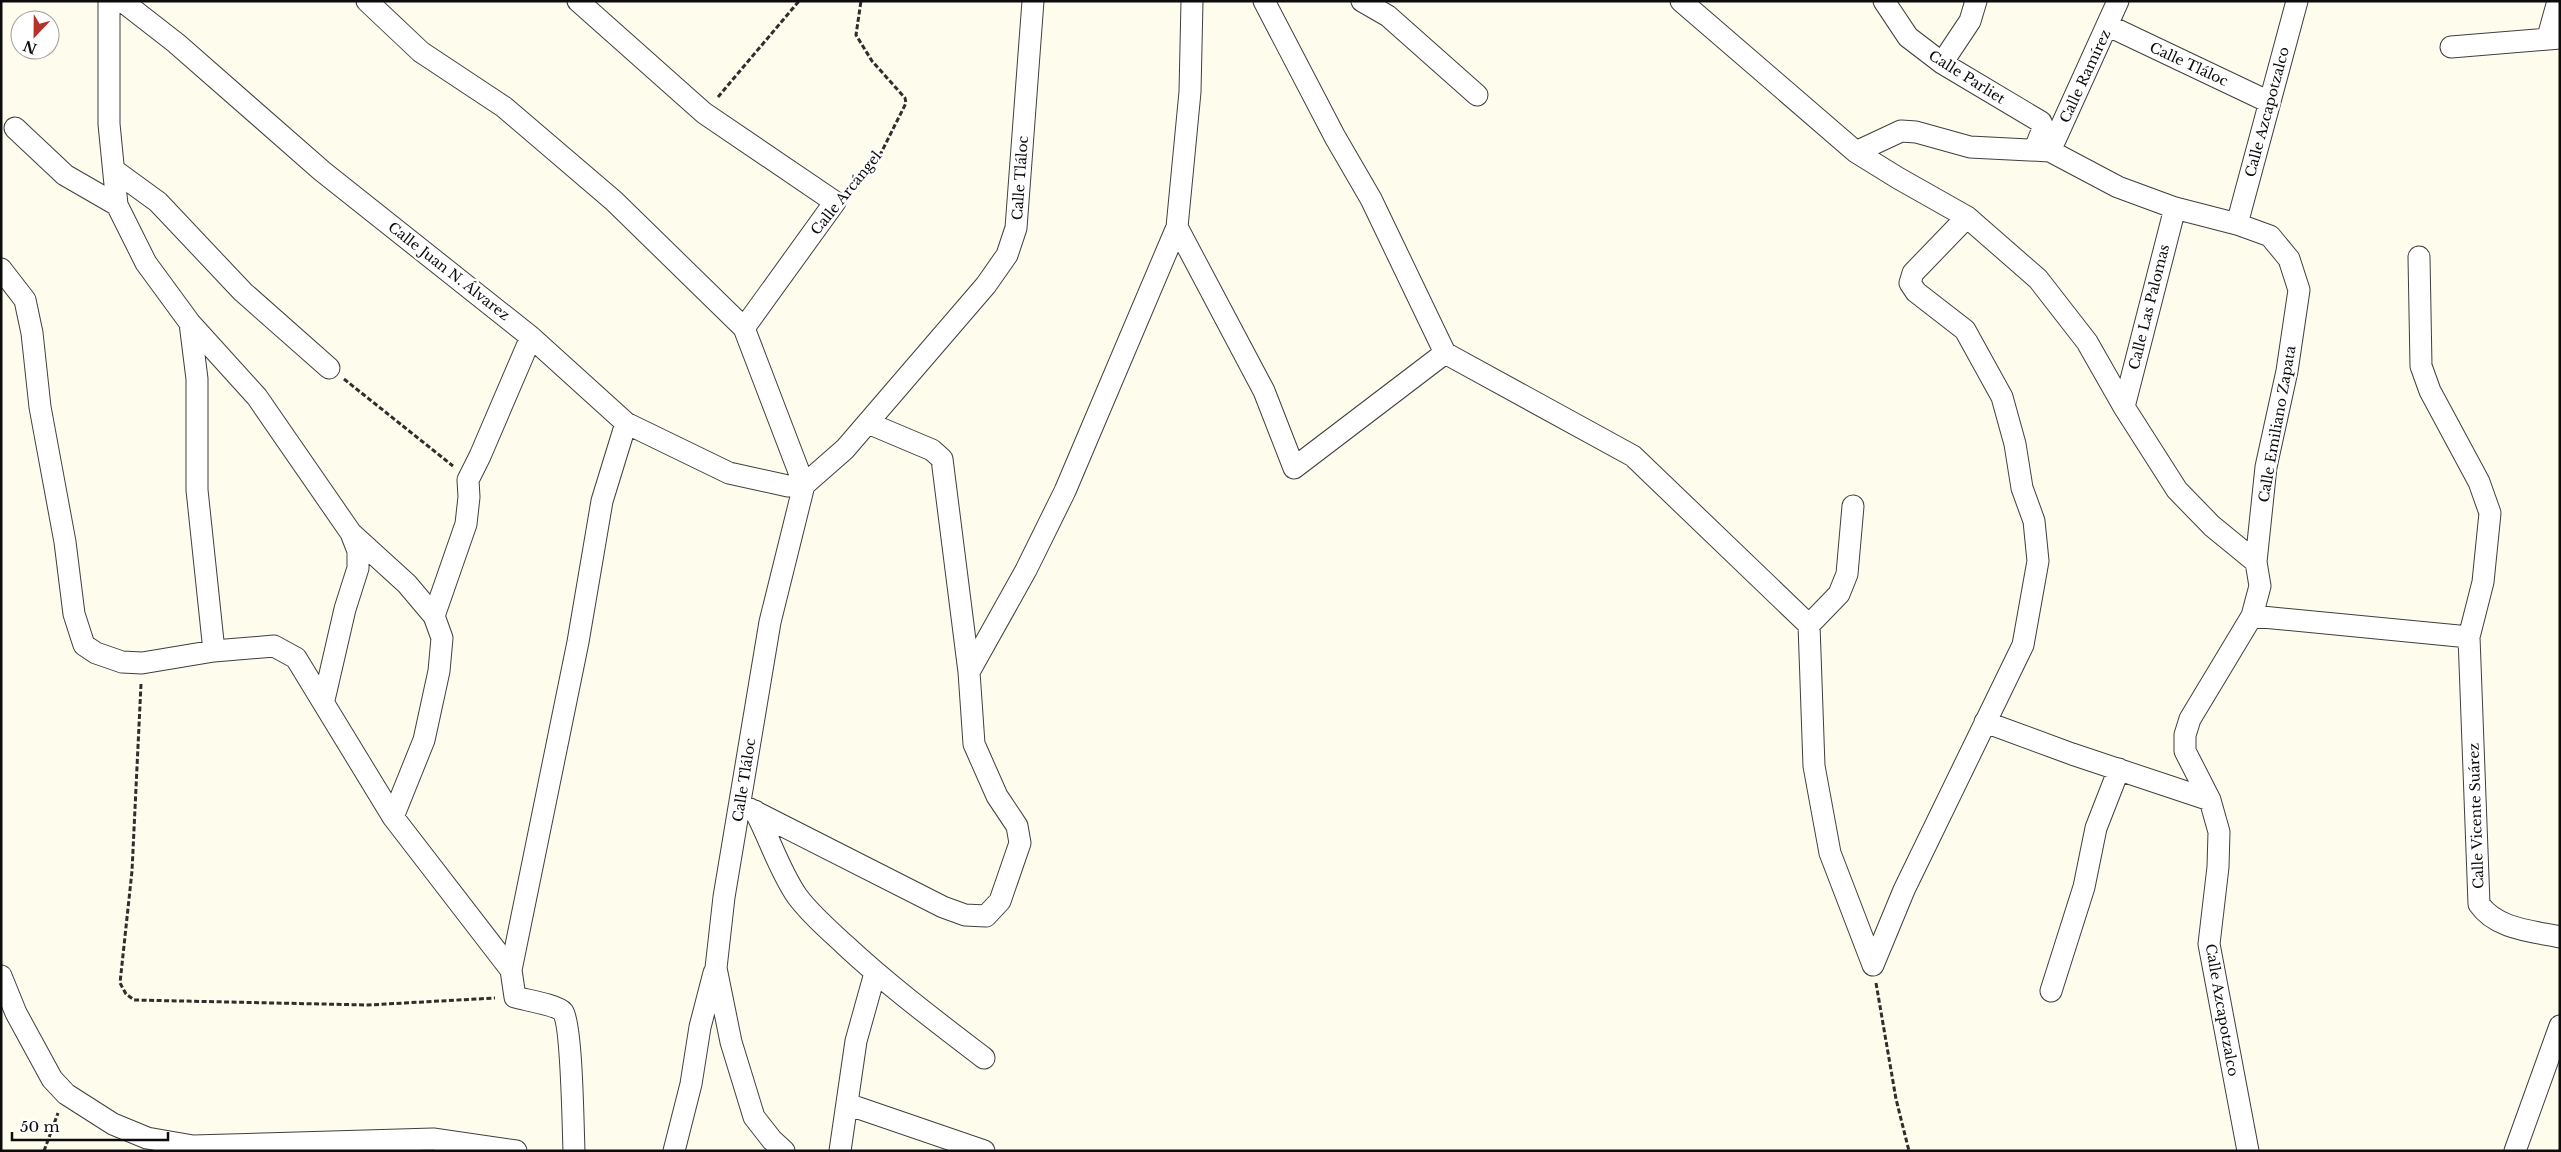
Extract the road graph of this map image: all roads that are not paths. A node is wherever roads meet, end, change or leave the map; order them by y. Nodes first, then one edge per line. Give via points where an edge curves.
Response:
1 (109, 1) edge
2 (122, 1) edge
3 (367, 1) edge
4 (578, 1) edge
5 (1033, 1) edge
6 (1192, 1) edge
7 (1264, 1) edge
8 (1362, 1) edge
9 (1681, 1) edge
10 (1884, 1) edge
11 (1976, 1) edge
12 (2118, 1) edge
13 (2297, 1) edge
14 (2558, 1) edge
15 (2109, 26) junction
16 (2554, 37) edge
17 (2451, 47) dead end
18 (1942, 63) junction
19 (1477, 95) dead end
20 (2269, 102) junction
21 (15, 128) dead end
22 (2042, 150) junction
23 (1856, 152) junction
24 (114, 170) junction
25 (117, 205) junction
26 (2175, 208) junction
27 (1967, 217) junction
28 (2237, 224) junction
29 (1177, 227) junction
30 (2419, 257) dead end
31 (1, 269) edge
32 (190, 323) junction
33 (744, 328) junction
34 (531, 336) junction
35 (1445, 353) junction
36 (329, 368) road end
37 (2124, 407) junction
38 (626, 423) junction
39 (868, 423) junction
40 (804, 485) junction
41 (1853, 506) dead end
42 (351, 533) junction
43 (2256, 562) junction
44 (434, 616) junction
45 (2252, 616) junction
46 (1809, 625) junction
47 (2469, 637) junction
48 (2233, 650) joint
49 (214, 651) junction
50 (969, 672) junction
51 (324, 700) junction
52 (1985, 722) junction
53 (2119, 769) junction
54 (2210, 800) junction
55 (748, 807) junction
56 (393, 817) junction
57 (2560, 937) edge
58 (716, 968) junction
59 (511, 970) junction
60 (874, 973) junction
61 (1, 976) edge
62 (2051, 992) dead end
63 (2560, 1026) edge
64 (984, 1058) dead end
65 (846, 1104) junction
66 (432, 1145) edge
67 (516, 1151) edge
68 (574, 1151) edge
69 (674, 1151) edge
70 (784, 1151) edge
71 (840, 1151) edge
72 (984, 1151) edge
73 (2248, 1151) edge
74 (2515, 1151) edge

1 - 24 street via 110,124
2 - 34 street, Calle Juan N. Álvarez via 176,43 322,171
3 - 33 street via 421,52 504,107 614,201
4 - 33 street, Calle Arcángel via 704,113 836,202
5 - 39 street, Calle Tláloc via 1016,228 1006,255 986,285
6 - 29 street via 1189,102
7 - 35 street via 1371,199
8 - 19 street via 1388,16
9 - 23 street
10 - 18 street, Calle Parliet via 1908,36
11 - 18 street via 1970,21
12 - 15 street, Calle Ramírez
13 - 20 street, Calle Azcapotzalco
14 - 16 street
15 - 20 street, Calle Tláloc
15 - 22 street, Calle Ramírez
16 - 17 street
18 - 22 street, Calle Parliet via 2041,122
20 - 28 street, Calle Azcapotzalco
21 - 25 street via 65,175
22 - 23 street via 1970,148 1916,132 1901,132
22 - 26 street via 2118,187
23 - 27 street
24 - 25 street
24 - 36 street via 158,202 243,292
25 - 32 street via 146,263
26 - 28 street
26 - 37 street, Calle Las Palomas
27 - 37 street via 2038,279 2087,342
27 - 52 street via 1913,272 1910,283 1916,292 1965,330 1986,364 2002,397 2015,444 2022,488 2034,521 2038,561 2023,645
28 - 43 street, Calle Emiliano Zapata via 2270,236 2289,259 2299,290 2287,371 2266,467
29 - 35 street via 1264,391 1294,468
29 - 50 street via 1065,491 1026,570
30 - 47 street, Calle Vicente Suárez via 2421,366 2430,391 2479,482 2490,513 2483,582
31 - 49 street via 25,300 74,614 84,644 113,659 142,663
32 - 42 street via 257,397
32 - 49 street via 197,379 197,490
33 - 40 street
34 - 38 street, Calle Juan N. Álvarez
34 - 44 street via 468,480 466,524
35 - 46 street via 1633,456
37 - 43 street via 2176,490 2212,526
38 - 40 street, Calle Juan N. Álvarez via 730,473 788,486
38 - 59 street via 602,500 578,642
39 - 40 street, Calle Tláloc via 845,449
39 - 50 street via 932,450 942,459
40 - 55 street, Calle Tláloc via 770,622
41 - 46 street via 1847,574 1839,594
42 - 44 street via 407,584
42 - 51 street via 358,551 358,568
43 - 45 street, Calle Emiliano Zapata via 2260,586
44 - 56 street via 442,638 439,671 424,740
45 - 47 street
45 - 48 street, Calle Emiliano Zapata
46 - 52 street via 1814,766 1830,853 1873,966 1904,890
47 - 57 street, Calle Vicente Suárez via 2479,904 2487,916 2502,924
48 - 54 street, Calle Azcapotzalco via 2190,719 2185,735 2185,751
49 - 51 street via 274,646 296,658
50 - 55 street via 974,744 997,796 1017,826 1020,843 1000,902 986,916 966,915 943,907
51 - 56 street
52 - 53 street
53 - 54 street
53 - 62 street via 2096,828 2084,887
54 - 73 street, Calle Azcapotzalco via 2219,832 2209,944
55 - 58 street, Calle Tláloc via 724,897
55 - 60 street via 770,838 778,864 798,897
56 - 59 street
58 - 69 street via 700,1027 692,1084
58 - 70 street, Calle Tláloc via 731,1042 754,1116
59 - 68 street via 515,998 555,1008 562,1011 565,1018
60 - 64 street
60 - 65 street via 856,1041
61 - 66 street via 16,1013 52,1080 66,1094 147,1138 193,1146
63 - 74 street
65 - 71 street
65 - 72 street
66 - 67 street

